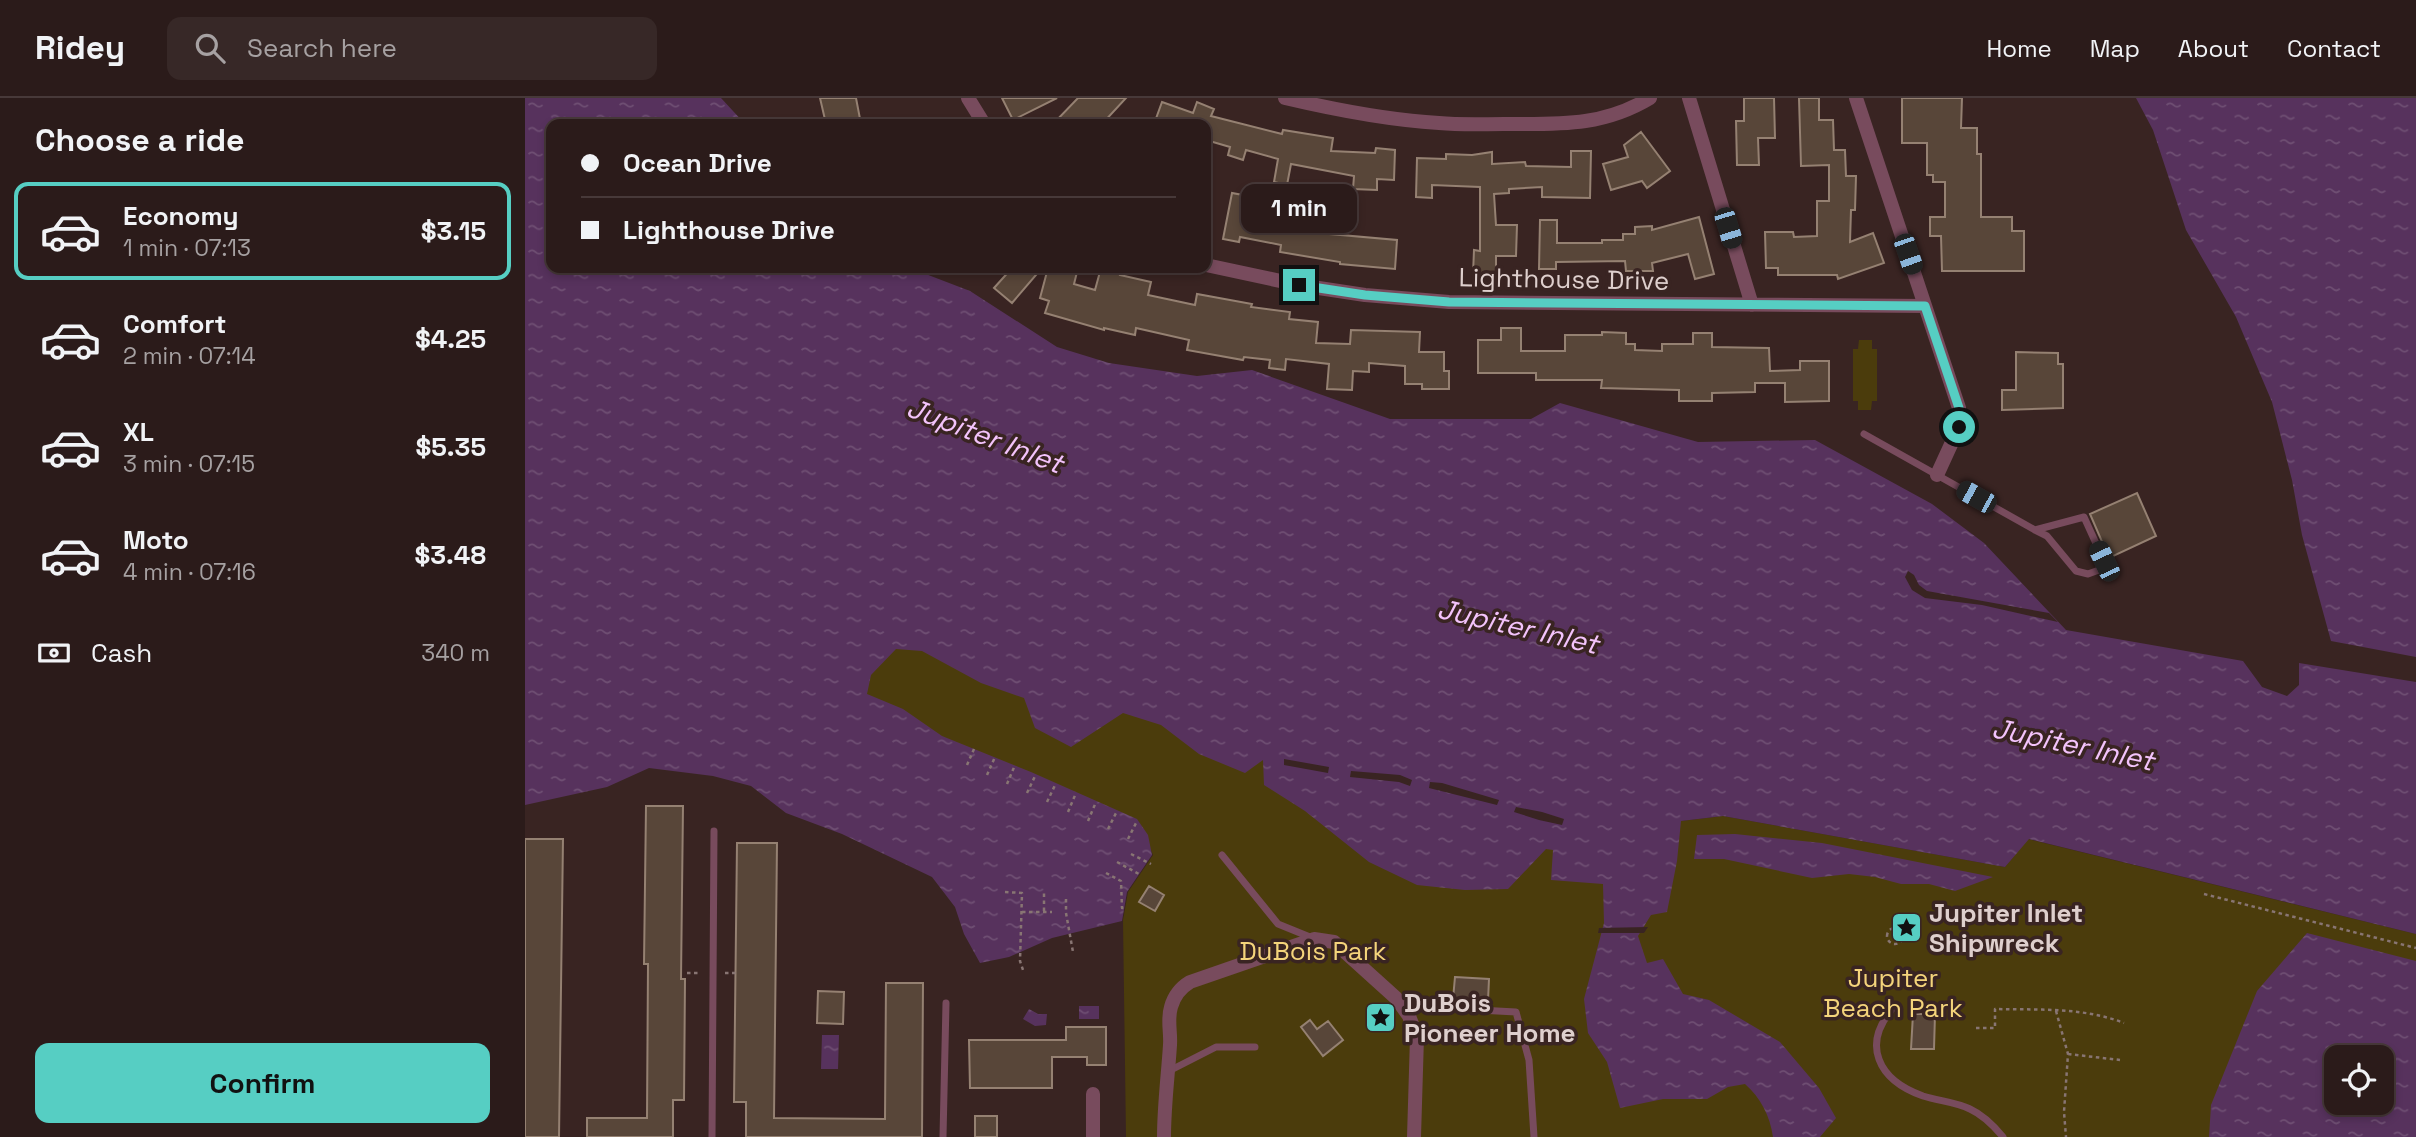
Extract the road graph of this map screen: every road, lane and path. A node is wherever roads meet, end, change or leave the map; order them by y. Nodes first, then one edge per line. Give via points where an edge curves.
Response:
1 (968, 98) edge
2 (1285, 98) edge
3 (1650, 98) edge
4 (1689, 98) edge
5 (1856, 98) edge
6 (981, 119) edge
7 (1211, 266) edge
8 (1752, 305) junction
9 (1925, 306) junction
10 (1864, 434) dead end
11 (1937, 475) junction
12 (2035, 530) junction
13 (974, 749) dead end
14 (995, 757) dead end
15 (967, 765) dead end
16 (1015, 765) dead end
17 (1036, 774) dead end
18 (987, 775) dead end
19 (1056, 783) dead end
20 (1007, 784) dead end
21 (1027, 793) dead end
22 (1076, 793) dead end
23 (1047, 802) dead end
24 (1096, 802) dead end
25 (1117, 811) dead end
26 (1068, 812) dead end
27 (1088, 821) dead end
28 (1137, 821) dead end
29 (1108, 829) dead end
30 (714, 831) dead end
31 (1128, 839) dead end
32 (1131, 854) dead end
33 (1222, 855) dead end
34 (1117, 862) dead end
35 (1151, 864) dead end
36 (1106, 873) dead end
37 (1139, 874) dead end
38 (1005, 892) dead end
39 (1044, 893) dead end
40 (2204, 894) dead end
41 (1066, 899) dead end
42 (1124, 908) dead end
43 (1022, 912) junction
44 (1044, 912) junction
45 (1052, 912) dead end
46 (1888, 937) joint
47 (1314, 939) junction
48 (2416, 948) edge
49 (1073, 952) dead end
50 (1023, 970) dead end
51 (946, 1003) dead end
52 (1403, 1006) junction
53 (1895, 1006) dead end
54 (2056, 1011) junction
55 (2124, 1023) dead end
56 (1976, 1028) dead end
57 (1255, 1047) dead end
58 (2067, 1054) junction
59 (2120, 1060) dead end
60 (1167, 1072) junction
61 (1093, 1094) dead end
62 (712, 1137) edge
63 (943, 1137) edge
64 (1093, 1137) edge
65 (1164, 1137) edge
66 (1414, 1137) edge
67 (1534, 1137) edge
68 (2003, 1137) edge
69 (2066, 1137) edge

1 - 6 street
2 - 3 street via 1412,121 1530,124 1603,119
4 - 8 street
5 - 9 street
7 - 8 street, Lighthouse Drive via 1365,295 1449,302
8 - 9 street, Lighthouse Drive
9 - 11 street via 1959,408 1959,427
10 - 11 lane
11 - 12 lane
12 - 12 lane via 2047,536 2077,571 2099,570 2104,561 2084,517
13 - 15 path
14 - 18 path
16 - 20 path
17 - 21 path
19 - 23 path
22 - 26 path
24 - 27 path
25 - 29 path
28 - 31 path
30 - 62 lane
32 - 35 path
33 - 47 lane via 1278,924
34 - 37 path
36 - 42 path via 1121,881
38 - 43 path via 1022,893
39 - 44 path
40 - 48 path
41 - 49 path
43 - 44 path
43 - 50 path
44 - 45 path
46 - 46 path via 1892,929 1903,934 1896,944
47 - 52 street via 1334,942
47 - 60 street via 1181,988 1171,1007
51 - 63 lane
52 - 66 street via 1417,1037
52 - 67 lane via 1516,1012 1529,1060
53 - 68 lane via 1884,1017 1875,1042 1888,1073 1920,1095 1972,1110
54 - 55 path via 2106,1016
54 - 56 path via 1995,1009 1995,1027
54 - 58 path
57 - 60 lane via 1216,1047
58 - 59 path
58 - 69 path
60 - 65 street
61 - 64 street

